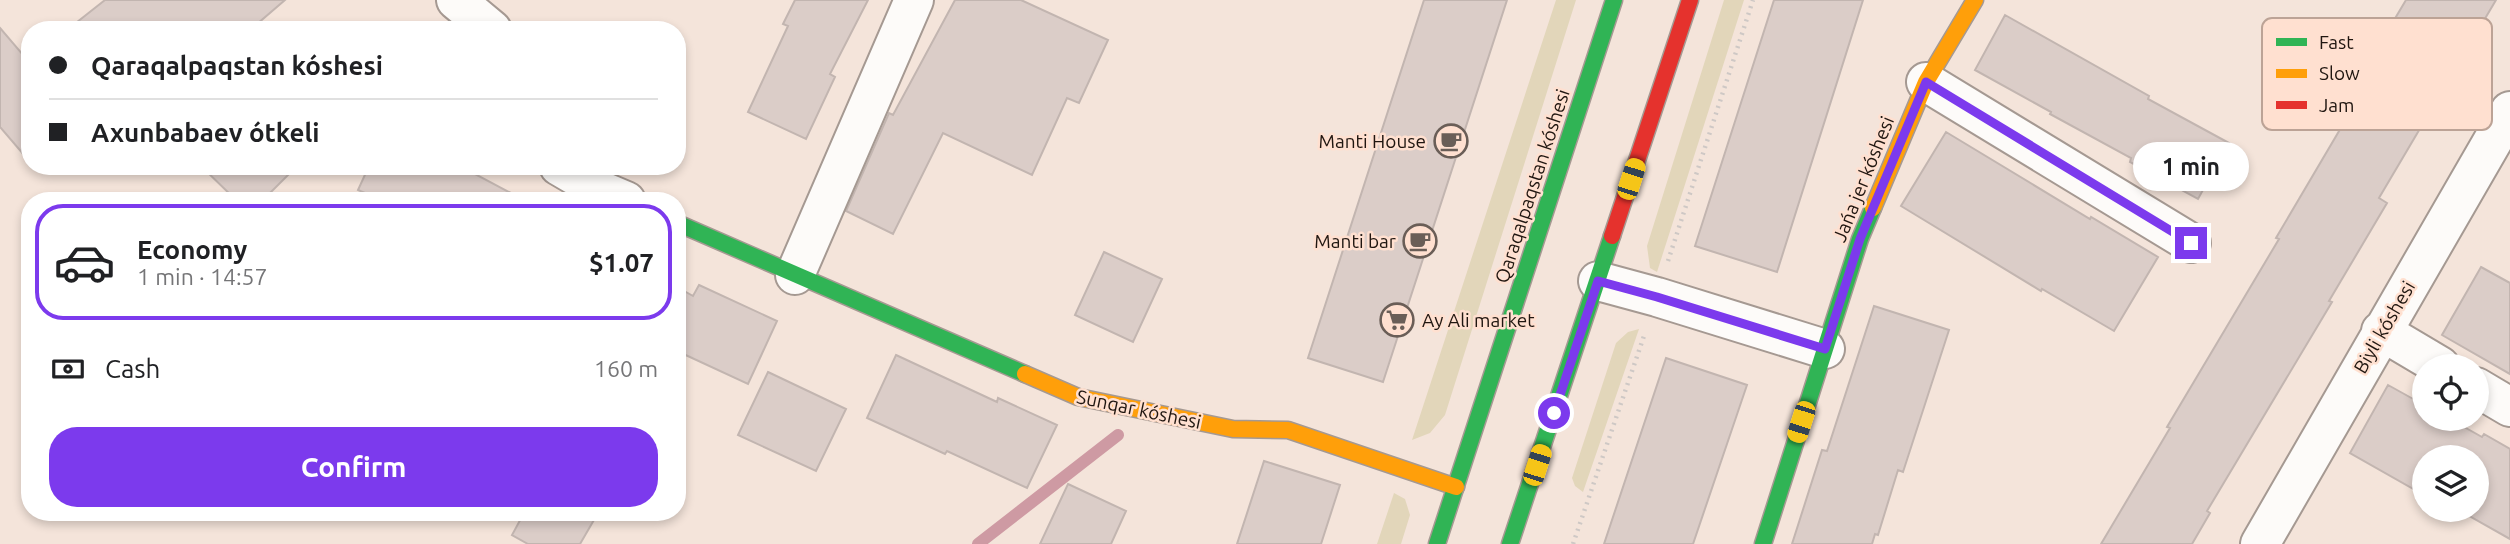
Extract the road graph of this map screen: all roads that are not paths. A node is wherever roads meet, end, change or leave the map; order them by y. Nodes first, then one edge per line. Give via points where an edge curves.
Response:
1 (456, 0) edge
2 (914, 0) edge
3 (1614, 0) edge
4 (1690, 0) edge
5 (1975, 0) edge
6 (481, 21) edge
7 (1926, 82) junction
8 (2510, 111) edge
9 (574, 175) edge
10 (605, 192) edge
11 (686, 227) edge
12 (2191, 243) dead end
13 (795, 275) junction
14 (1598, 281) junction
15 (2381, 331) junction
16 (1825, 349) junction
17 (2420, 354) edge
18 (2489, 395) edge
19 (2510, 407) edge
20 (1456, 487) junction
21 (1437, 544) edge
22 (1510, 544) edge
23 (1763, 544) edge
24 (2260, 544) edge

1 - 6 street
2 - 13 street
3 - 20 street, Qaraqalpaqstan kóshesi
4 - 14 street
5 - 7 street, Jańa jer kóshesi
7 - 12 street
7 - 16 street, Jańa jer kóshesi via 1860,239
8 - 15 street, Biyli kóshesi
9 - 10 street
11 - 13 street, Sunqar kóshesi
13 - 20 street, Sunqar kóshesi via 1078,397 1233,429 1287,430
14 - 16 street
14 - 22 street
15 - 17 street
15 - 24 street, Biyli kóshesi
16 - 23 street, Jańa jer kóshesi
18 - 19 street
20 - 21 street, Qaraqalpaqstan kóshesi

